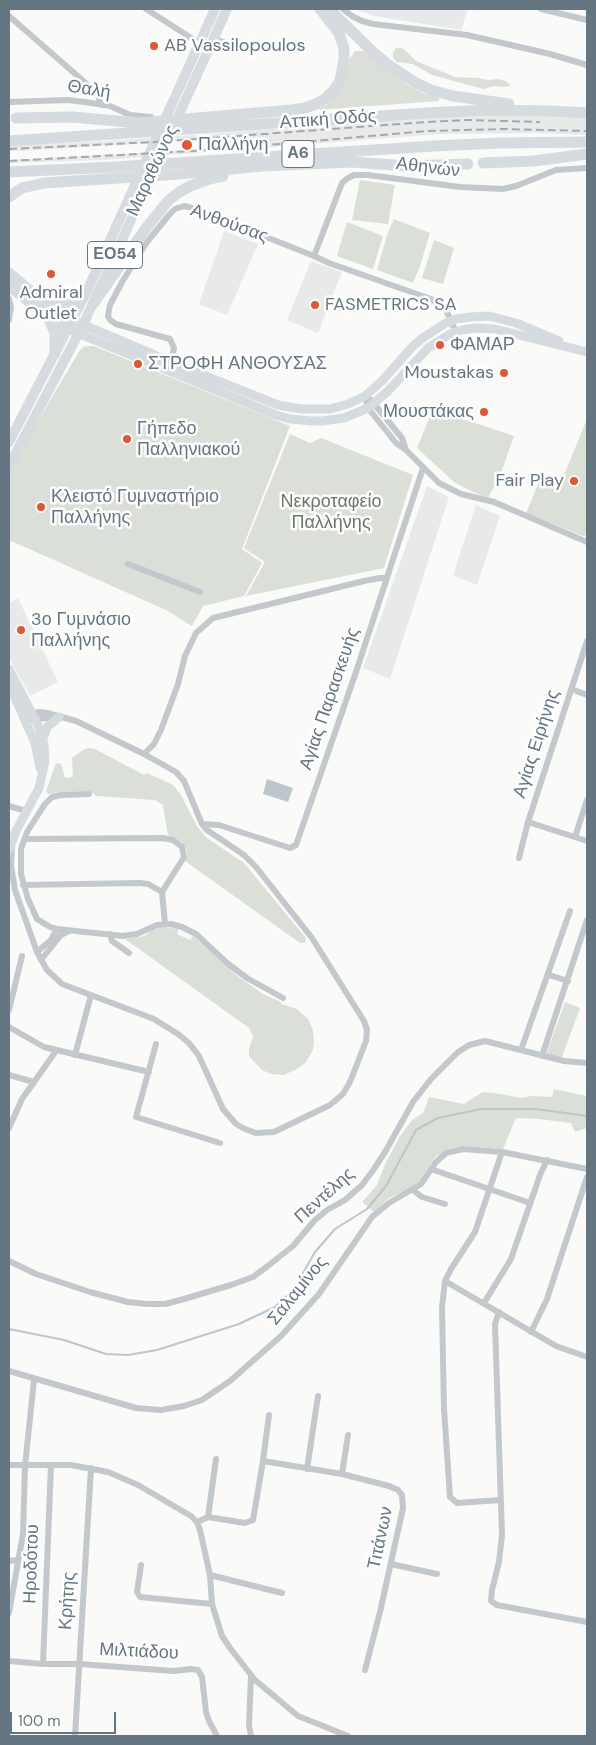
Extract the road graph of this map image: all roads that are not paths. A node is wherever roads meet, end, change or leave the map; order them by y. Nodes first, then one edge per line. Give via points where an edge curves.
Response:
1 (146, 9) edge
2 (215, 9) edge
3 (226, 9) edge
4 (320, 9) edge
5 (329, 9) edge
6 (343, 9) edge
7 (540, 9) edge
8 (9, 16) edge
9 (587, 20) edge
10 (213, 38) junction
11 (199, 43) junction
12 (233, 46) dead end
13 (587, 65) edge
14 (9, 101) edge
15 (100, 104) junction
16 (552, 111) junction
17 (587, 113) edge
18 (164, 117) junction
19 (16, 118) dead end
20 (9, 141) edge
21 (587, 142) edge
22 (587, 154) edge
23 (483, 163) dead end
24 (468, 164) dead end
25 (302, 165) junction
26 (587, 168) edge
27 (9, 172) edge
28 (9, 196) edge
29 (314, 256) junction
30 (9, 274) edge
31 (9, 286) edge
32 (86, 293) junction
33 (9, 299) edge
34 (93, 304) junction
35 (47, 315) junction
36 (9, 320) edge
37 (451, 321) junction
38 (75, 327) junction
39 (456, 332) junction
40 (585, 351) edge
41 (55, 354) junction
42 (171, 362) junction
43 (365, 396) junction
44 (372, 406) junction
45 (9, 442) edge
46 (9, 466) edge
47 (423, 468) junction
48 (587, 542) edge
49 (128, 564) dead end
50 (386, 578) junction
51 (200, 592) dead end
52 (587, 641) edge
53 (9, 669) edge
54 (9, 684) edge
55 (571, 689) junction
56 (587, 695) edge
57 (34, 716) junction
58 (59, 717) junction
59 (24, 718) junction
60 (43, 739) junction
61 (144, 754) junction
62 (38, 791) junction
63 (90, 794) dead end
64 (587, 800) edge
65 (9, 806) edge
66 (26, 811) junction
67 (528, 822) junction
68 (202, 824) junction
69 (575, 837) junction
70 (25, 839) junction
71 (587, 841) edge
72 (10, 846) edge
73 (519, 858) dead end
74 (23, 885) junction
75 (162, 892) junction
76 (570, 912) dead end
77 (587, 920) edge
78 (165, 924) junction
79 (58, 928) junction
80 (71, 931) junction
81 (110, 934) junction
82 (37, 952) junction
83 (129, 953) dead end
84 (22, 956) dead end
85 (41, 960) junction
86 (549, 974) junction
87 (568, 981) junction
88 (91, 995) junction
89 (283, 998) dead end
90 (9, 1010) edge
91 (9, 1027) edge
92 (156, 1044) dead end
93 (521, 1050) junction
94 (56, 1051) junction
95 (75, 1055) junction
96 (542, 1056) junction
97 (587, 1063) edge
98 (149, 1072) junction
99 (9, 1075) edge
100 (34, 1082) junction
101 (9, 1128) edge
102 (220, 1143) dead end
103 (502, 1152) junction
104 (547, 1160) junction
105 (431, 1169) junction
106 (587, 1169) edge
107 (587, 1177) edge
108 (490, 1189) junction
109 (413, 1190) junction
110 (530, 1203) junction
111 (445, 1204) dead end
112 (9, 1261) edge
113 (445, 1281) junction
114 (484, 1303) junction
115 (499, 1312) junction
116 (531, 1332) junction
117 (587, 1357) edge
118 (9, 1371) edge
119 (34, 1380) junction
120 (318, 1396) dead end
121 (269, 1415) dead end
122 (348, 1435) dead end
123 (216, 1459) dead end
124 (263, 1461) junction
125 (9, 1465) edge
126 (51, 1465) junction
127 (25, 1466) junction
128 (91, 1468) junction
129 (307, 1469) junction
130 (342, 1474) junction
131 (500, 1500) junction
132 (208, 1517) junction
133 (197, 1522) junction
134 (9, 1560) edge
135 (17, 1560) junction
136 (391, 1564) junction
137 (141, 1565) dead end
138 (437, 1574) dead end
139 (210, 1575) junction
140 (282, 1593) dead end
141 (212, 1604) junction
142 (9, 1613) edge
143 (587, 1622) edge
144 (9, 1661) edge
145 (43, 1664) junction
146 (79, 1664) junction
147 (365, 1670) dead end
148 (251, 1676) junction
149 (75, 1736) edge
150 (217, 1736) edge
151 (251, 1736) edge
152 (348, 1736) edge

1 - 11 street
2 - 11 main road, Μαραθώνος / ΕΟ54
3 - 10 main road, Μαραθώνος / ΕΟ54
4 - 19 highway via 339,33 344,49 343,70 334,90 326,98 305,108 139,123 72,117
5 - 16 highway via 386,63 431,90
6 - 13 street via 367,23 476,37
7 - 9 street
8 - 15 street via 97,93
10 - 12 street
10 - 34 main road, Μαραθώνος / ΕΟ54
11 - 18 main road, Μαραθώνος / ΕΟ54
14 - 15 street, Θαλή via 66,100
15 - 18 street, Θαλή via 130,115
16 - 17 highway, Αττική Οδός / Α6
16 - 20 highway, Αττική Οδός / Α6 via 426,113
18 - 32 main road, Μαραθώνος / ΕΟ54
21 - 27 highway, Αττική Οδός / Α6 via 444,145
22 - 23 highway
24 - 25 highway via 407,166 352,162
25 - 28 highway via 44,183 27,186
25 - 34 highway via 217,177 178,193 146,227
26 - 29 street, Αθηνών via 556,170 503,189 354,175 342,183
29 - 37 street, Ανθούσας via 328,264 431,299 446,310
29 - 42 street, Ανθούσας via 189,207 176,209 159,225 132,265 114,296 108,316 116,324 170,338 174,348
30 - 32 highway via 51,304 68,304
31 - 35 highway
32 - 38 main road, Μαραθώνος / ΕΟ54
33 - 36 street
34 - 38 main road, Μαραθώνος / ΕΟ54
35 - 38 highway
35 - 41 highway via 55,333
37 - 39 street, Ανθούσας
37 - 40 street via 488,316 508,320
37 - 43 street via 418,341
38 - 41 main road, Μαραθώνος / ΕΟ54
38 - 42 street
38 - 44 street via 290,420 333,420
38 - 46 main road, Μαραθώνος / ΕΟ54
39 - 40 street via 475,328 495,329
39 - 44 street via 428,348
41 - 45 main road, Μαραθώνος / ΕΟ54
42 - 43 street via 290,408 330,409
43 - 44 street
44 - 47 street via 396,443
47 - 48 street via 439,483 454,491 494,502
47 - 50 street, Αγίας Παρασκευής
49 - 51 street
50 - 61 street via 213,618 196,633 185,656 161,730
50 - 68 street, Αγίας Παρασκευής via 296,845 290,848 219,825
52 - 55 street, Αγίας Ειρήνης
53 - 57 street
54 - 59 street
55 - 56 street
55 - 67 street, Αγίας Ειρήνης
57 - 58 street
57 - 59 street
57 - 60 street
58 - 60 street via 47,727
58 - 61 street via 80,722
59 - 62 street via 40,759
60 - 62 street via 46,761
61 - 68 street via 181,777
62 - 66 street
63 - 70 street via 52,797 30,826
64 - 69 street
65 - 66 street
66 - 72 street
67 - 69 street
67 - 73 street, Αγίας Ειρήνης
68 - 88 street via 256,867 312,938 361,1015 366,1025 366,1041 347,1088 330,1105 281,1130 262,1134 245,1130 223,1109 203,1063 189,1044 154,1019
69 - 71 street
70 - 74 street via 20,866
70 - 75 street via 170,839 182,847 184,857
72 - 82 street via 18,901
74 - 75 street via 139,883
74 - 79 street via 37,919
75 - 78 street
76 - 86 street
77 - 87 street
78 - 81 street via 134,935
78 - 89 street via 190,931 236,970
79 - 80 street
79 - 82 street via 51,940
80 - 81 street
80 - 85 street via 61,935
81 - 83 street via 112,941
82 - 85 street
84 - 90 street
85 - 88 street via 57,980
86 - 87 street
86 - 93 street
87 - 96 street
88 - 95 street
91 - 94 street
92 - 98 street
93 - 96 street, Πεντέλης
93 - 112 street, Πεντέλης via 485,1041 469,1045 457,1053 412,1102 362,1185 327,1210 293,1246 252,1277 165,1304 147,1304 82,1290
94 - 95 street
94 - 100 street
95 - 98 street
96 - 97 street, Πεντέλης
98 - 102 street via 136,1116
99 - 100 street
100 - 101 street
103 - 104 street, Σαλαμίνος
103 - 105 street, Σαλαμίνος via 453,1151 441,1157
103 - 108 street
104 - 106 street, Σαλαμίνος
104 - 110 street
105 - 108 street
105 - 109 street, Σαλαμίνος
107 - 116 street via 553,1283
108 - 110 street
108 - 113 street via 474,1232
109 - 111 street via 422,1197
109 - 119 street, Σαλαμίνος via 372,1217 319,1294 281,1336 230,1381 202,1400 161,1410 136,1408
110 - 114 street via 511,1259
113 - 114 street
113 - 131 street via 442,1307 444,1409 450,1498 457,1503
114 - 115 street
115 - 116 street
115 - 131 street via 495,1324
116 - 117 street via 556,1346
118 - 119 street, Σαλαμίνος
119 - 127 street
120 - 129 street
121 - 124 street
122 - 130 street
123 - 132 street
124 - 129 street, Τιτάνων
124 - 132 street via 255,1515 250,1522
125 - 127 street
126 - 127 street
126 - 128 street
126 - 145 street, Ηροδότου
127 - 135 street via 22,1534
128 - 133 street via 138,1484
128 - 146 street, Κρήτης
129 - 130 street, Τιτάνων
130 - 136 street, Τιτάνων via 389,1486 402,1496 403,1508
131 - 143 street via 501,1548 491,1601 497,1605
132 - 133 street
133 - 139 street
134 - 135 street
135 - 142 street
136 - 138 street
136 - 147 street, Τιτάνων
137 - 141 street via 137,1592 140,1597
139 - 140 street
139 - 141 street
141 - 148 street via 222,1636
144 - 145 street, Μιλτιάδου
145 - 146 street, Μιλτιάδου
146 - 149 street, Κρήτης
146 - 150 street, Μιλτιάδου via 198,1670 202,1677 206,1712
148 - 151 street
148 - 152 street via 298,1716

